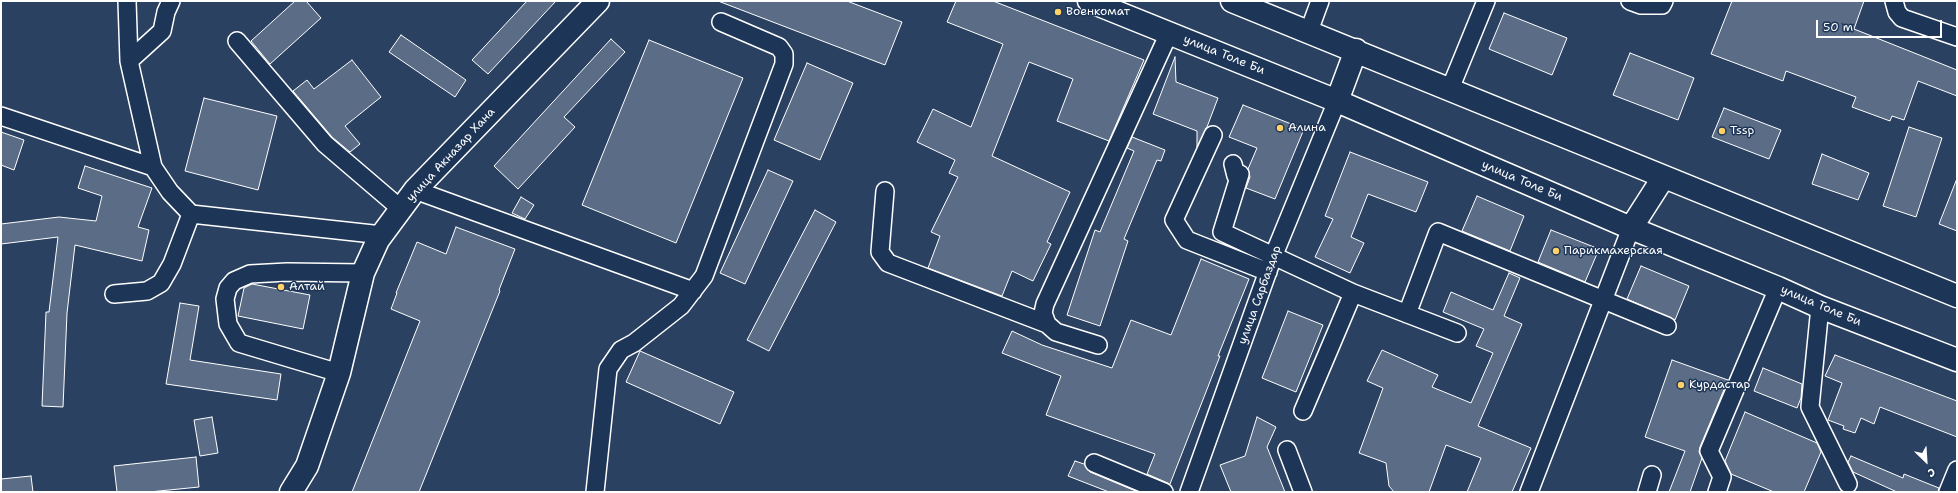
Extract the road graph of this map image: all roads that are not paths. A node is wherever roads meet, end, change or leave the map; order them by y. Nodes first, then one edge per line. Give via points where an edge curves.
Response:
1 (127, 1) edge
2 (171, 1) edge
3 (598, 1) edge
4 (1089, 1) edge
5 (1232, 1) edge
6 (1320, 1) edge
7 (1486, 1) edge
8 (1630, 1) edge
9 (1664, 1) edge
10 (1894, 1) edge
11 (721, 22) dead end
12 (1309, 31) junction
13 (1169, 33) junction
14 (1957, 37) edge
15 (237, 41) dead end
16 (1356, 50) junction
17 (129, 61) junction
18 (1450, 89) junction
19 (1337, 101) junction
20 (1, 116) edge
21 (1213, 134) dead end
22 (1233, 164) dead end
23 (153, 167) junction
24 (1663, 178) junction
25 (415, 190) junction
26 (885, 191) dead end
27 (401, 209) junction
28 (191, 214) junction
29 (1631, 228) junction
30 (382, 235) junction
31 (1271, 264) junction
32 (363, 274) junction
33 (1778, 288) junction
34 (693, 291) junction
35 (1353, 293) junction
36 (114, 294) dead end
37 (1957, 296) edge
38 (1603, 301) junction
39 (1820, 307) junction
40 (1407, 314) junction
41 (1047, 324) junction
42 (1667, 326) dead end
43 (1457, 333) dead end
44 (1098, 345) dead end
45 (1957, 360) edge
46 (338, 373) junction
47 (1303, 411) dead end
48 (1287, 450) dead end
49 (1094, 463) dead end
50 (1957, 470) edge
51 (1652, 475) dead end
52 (1848, 484) dead end
53 (291, 492) edge
54 (595, 492) edge
55 (1164, 492) edge
56 (1189, 492) edge
57 (1303, 492) edge
58 (1529, 492) edge
59 (1647, 492) edge
60 (1716, 492) edge
61 (1948, 492) edge

1 - 17 street
2 - 17 street via 162,31
3 - 25 main road, улица Акназар Хана
4 - 13 main road, улица Толе Би
5 - 12 main road
6 - 12 street
7 - 18 street
8 - 9 street via 1641,6 1662,5
10 - 14 street via 1902,18
11 - 34 street via 779,47 784,54 784,64 704,276
12 - 16 main road
13 - 19 main road, улица Толе Би
13 - 41 street via 1045,304 1043,313
15 - 27 street via 325,144
16 - 18 main road
16 - 19 main road
17 - 23 street
18 - 24 main road
19 - 29 main road, улица Толе Би
19 - 31 street, улица Сарбаздар
20 - 23 street
21 - 31 street via 1174,220 1187,240
22 - 31 street via 1236,176 1240,174 1222,232
23 - 28 street via 170,192
24 - 29 main road
24 - 37 main road
25 - 27 main road, улица Акназар Хана
25 - 34 street
26 - 41 street via 880,252 888,263
27 - 30 main road, улица Акназар Хана
28 - 30 street
28 - 36 street via 172,264 161,283 147,291
29 - 33 main road, улица Толе Би
29 - 38 street
30 - 32 main road, улица Акназар Хана
31 - 35 street
31 - 56 street, улица Сарбаздар
32 - 46 main road, улица Акназар Хана
32 - 46 street via 250,274 234,281 224,299 228,324 239,343
33 - 39 main road, улица Толе Би
33 - 60 street via 1709,451 1722,477
34 - 54 street via 681,306 634,343 620,350 608,369
35 - 40 street
35 - 47 street
38 - 40 street via 1438,232
38 - 42 street
38 - 58 street
39 - 45 main road, улица Толе Би
39 - 52 street via 1810,408
40 - 43 street
41 - 44 street via 1056,332
46 - 53 main road, улица Акназар Хана via 307,466
48 - 57 street
49 - 55 street
50 - 61 street
51 - 59 street

